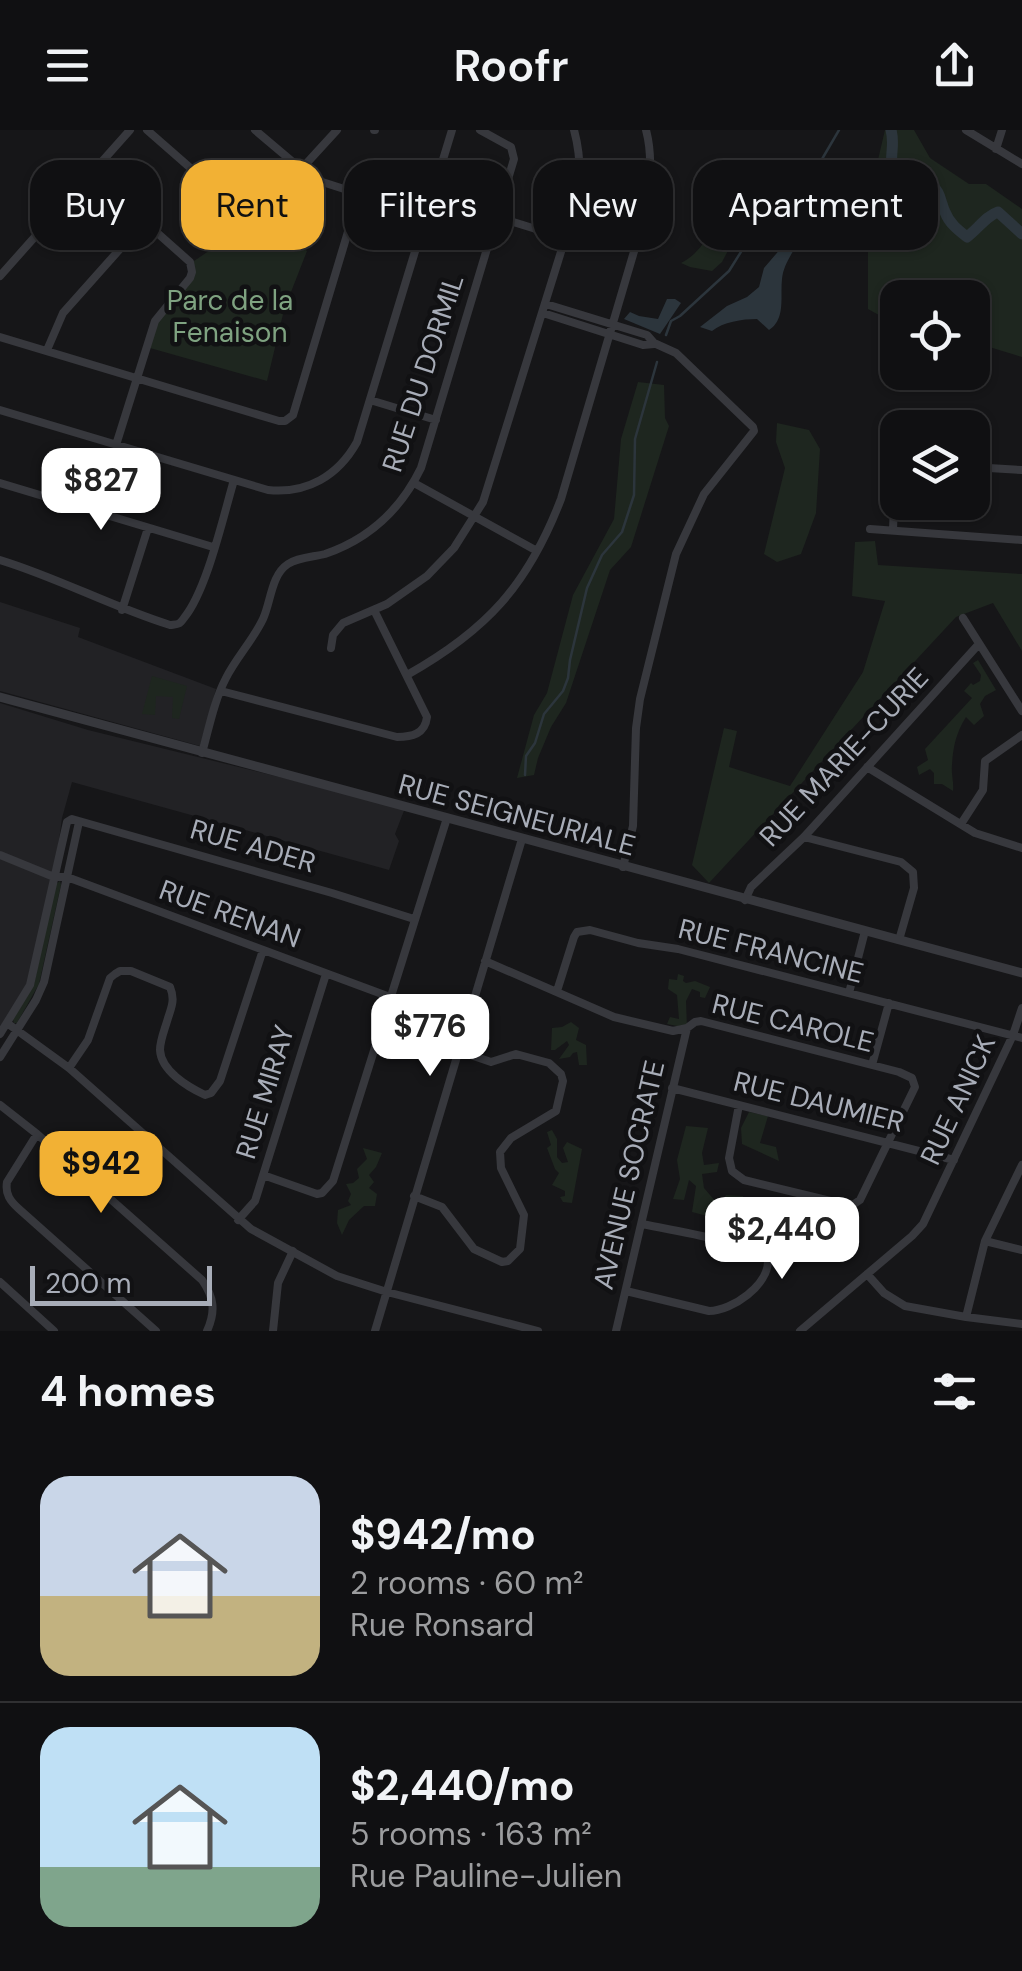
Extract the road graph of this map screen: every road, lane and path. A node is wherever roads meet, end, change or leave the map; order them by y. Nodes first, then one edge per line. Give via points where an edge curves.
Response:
1 (130, 130) edge
2 (147, 130) edge
3 (255, 130) edge
4 (338, 130) edge
5 (452, 130) edge
6 (480, 130) edge
7 (574, 130) edge
8 (646, 130) edge
9 (966, 130) edge
10 (1002, 130) edge
11 (996, 148) junction
12 (103, 160) edge
13 (181, 160) edge
14 (290, 160) edge
15 (310, 160) edge
16 (442, 160) edge
17 (580, 160) edge
18 (513, 162) edge
19 (1022, 164) edge
20 (161, 237) edge
21 (30, 242) edge
22 (344, 245) edge
23 (119, 250) edge
24 (414, 250) edge
25 (487, 250) edge
26 (561, 250) edge
27 (0, 276) edge
28 (544, 309) junction
29 (613, 324) junction
30 (610, 334) junction
31 (0, 337) edge
32 (654, 344) junction
33 (47, 350) junction
34 (136, 378) junction
35 (370, 400) junction
36 (0, 410) edge
37 (436, 420) junction
38 (116, 444) junction
39 (990, 468) edge
40 (1022, 470) edge
41 (234, 480) junction
42 (0, 483) edge
43 (414, 483) junction
44 (475, 516) junction
45 (893, 520) edge
46 (148, 528) junction
47 (870, 529) dead end
48 (893, 530) junction
49 (1022, 540) edge
50 (213, 546) junction
51 (537, 552) junction
52 (0, 560) edge
53 (122, 610) junction
54 (374, 610) junction
55 (963, 618) dead end
56 (978, 645) junction
57 (331, 648) dead end
58 (407, 675) junction
59 (220, 691) junction
60 (0, 698) edge
61 (1022, 712) edge
62 (1022, 735) edge
63 (202, 752) junction
64 (867, 766) junction
65 (447, 818) junction
66 (79, 822) junction
67 (961, 824) junction
68 (804, 836) junction
69 (522, 838) junction
70 (1022, 848) edge
71 (0, 856) edge
72 (623, 867) junction
73 (54, 877) junction
74 (67, 878) junction
75 (746, 900) junction
76 (414, 919) junction
77 (865, 931) junction
78 (899, 940) junction
79 (262, 950) junction
80 (486, 961) junction
81 (1022, 973) edge
82 (326, 974) junction
83 (557, 991) junction
84 (849, 993) junction
85 (390, 996) junction
86 (889, 1003) junction
87 (1022, 1008) edge
88 (7, 1023) junction
89 (686, 1028) junction
90 (17, 1029) junction
91 (0, 1034) edge
92 (1018, 1036) edge
93 (458, 1051) junction
94 (0, 1056) edge
95 (872, 1065) junction
96 (69, 1068) junction
97 (672, 1088) junction
98 (0, 1105) edge
99 (739, 1105) junction
100 (37, 1134) junction
101 (888, 1143) junction
102 (954, 1160) junction
103 (1022, 1164) edge
104 (263, 1175) junction
105 (1019, 1179) edge
106 (414, 1196) junction
107 (238, 1220) junction
108 (642, 1224) junction
109 (986, 1241) junction
110 (1022, 1250) edge
111 (292, 1251) junction
112 (868, 1274) junction
113 (0, 1282) edge
114 (626, 1290) junction
115 (387, 1292) junction
116 (966, 1318) junction
117 (809, 1324) junction
118 (1022, 1324) edge
119 (54, 1331) edge
120 (156, 1331) edge
121 (207, 1331) edge
122 (273, 1331) edge
123 (375, 1331) edge
124 (538, 1331) edge
125 (616, 1331) edge
126 (800, 1331) edge
127 (817, 1331) edge

1 - 12 street
2 - 13 street
3 - 14 street
4 - 15 street
5 - 16 street
6 - 18 street, RUE DU DORMIL via 511,147
7 - 17 street
8 - 29 street via 648,195
9 - 11 street
10 - 11 street
11 - 19 street
20 - 34 street via 190,262 192,272 155,321
21 - 27 street
22 - 34 street via 290,419 280,422
23 - 33 street via 63,313
24 - 35 street
25 - 37 street, RUE DU DORMIL
26 - 28 street
28 - 29 street
28 - 30 street
28 - 44 street
29 - 30 street
29 - 32 street via 647,335
30 - 32 street
30 - 51 street via 561,499
31 - 33 street
32 - 72 street via 676,353 754,431 704,494 676,554 640,699 633,826
33 - 34 street
34 - 38 street
35 - 37 street
35 - 41 street via 357,442 331,475 284,492
36 - 38 street
37 - 43 street, RUE DU DORMIL
38 - 41 street
39 - 40 street
41 - 50 street
42 - 46 street
43 - 44 street
43 - 59 street, RUE DU DORMIL via 362,537 287,564
44 - 51 street
44 - 54 street via 427,576
45 - 48 street
46 - 50 street
46 - 53 street
47 - 48 street
48 - 49 street
50 - 53 street via 182,622 170,626
51 - 58 street via 485,621
52 - 53 street
54 - 57 street via 343,623
54 - 58 street
55 - 56 street
56 - 61 street
56 - 64 street, RUE MARIE-CURIE
58 - 59 street via 427,717 422,730 398,738
59 - 63 street, RUE DU DORMIL
60 - 63 street, RUE SEIGNEURIALE
62 - 67 street via 986,761 982,790
63 - 65 street, RUE SEIGNEURIALE
64 - 67 street
64 - 68 street, RUE MARIE-CURIE
65 - 69 street, RUE SEIGNEURIALE
65 - 76 street
66 - 73 street via 67,822
66 - 74 street
66 - 76 street, RUE ADER
67 - 70 street
68 - 75 street, RUE MARIE-CURIE via 750,887
68 - 78 street via 900,862 913,872
69 - 72 street, RUE SEIGNEURIALE
69 - 80 street
71 - 73 street, RUE RENAN
72 - 75 street, RUE SEIGNEURIALE
73 - 74 street, RUE RENAN
73 - 88 street via 30,984
74 - 79 street, RUE RENAN
74 - 90 street via 44,982
75 - 77 street, RUE SEIGNEURIALE
76 - 85 street
77 - 78 street, RUE SEIGNEURIALE
77 - 84 street
78 - 81 street, RUE SEIGNEURIALE
79 - 82 street, RUE RENAN
79 - 96 street via 211,1094 187,1086 163,1062 170,987 131,971 110,978 88,1040
80 - 83 street, RUE CAROLE
80 - 93 street
82 - 85 street, RUE RENAN
82 - 104 street, RUE MIRAY
83 - 84 street, RUE FRANCINE via 571,944 584,930
83 - 89 street, RUE CAROLE via 632,1022
84 - 86 street, RUE FRANCINE
85 - 104 street via 332,1182 317,1194
86 - 92 street, RUE FRANCINE
86 - 95 street
87 - 92 street, RUE ANICK
88 - 90 street
88 - 91 street
89 - 95 street, RUE CAROLE via 701,1021
89 - 97 street, AVENUE SOCRATE
90 - 94 street
90 - 96 street
92 - 102 street, RUE ANICK
93 - 106 street
93 - 106 street via 491,1062 523,1054 561,1074 556,1110 500,1152 524,1215 520,1250 502,1262 480,1252 442,1207
95 - 101 street, RUE CAROLE via 914,1081
96 - 107 street
97 - 99 street, RUE DAUMIER
97 - 108 street, AVENUE SOCRATE
98 - 100 street
99 - 101 street, RUE DAUMIER
99 - 101 street via 729,1166 766,1186 856,1204
100 - 120 street via 7,1182 8,1196
100 - 121 street via 202,1280 214,1305
101 - 102 street, RUE DAUMIER
102 - 112 street, RUE ANICK via 922,1224
103 - 105 street
104 - 107 street, RUE MIRAY
105 - 109 street
106 - 115 street
107 - 111 street
108 - 114 street, AVENUE SOCRATE
108 - 114 street via 760,1253 768,1269 718,1311
109 - 110 street
109 - 116 street
111 - 115 street via 336,1276
111 - 122 street via 278,1284
112 - 116 street via 904,1306
112 - 117 street, RUE ANICK
113 - 119 street
114 - 125 street, AVENUE SOCRATE
115 - 123 street
115 - 124 street
116 - 118 street
117 - 126 street, RUE ANICK
117 - 127 street

